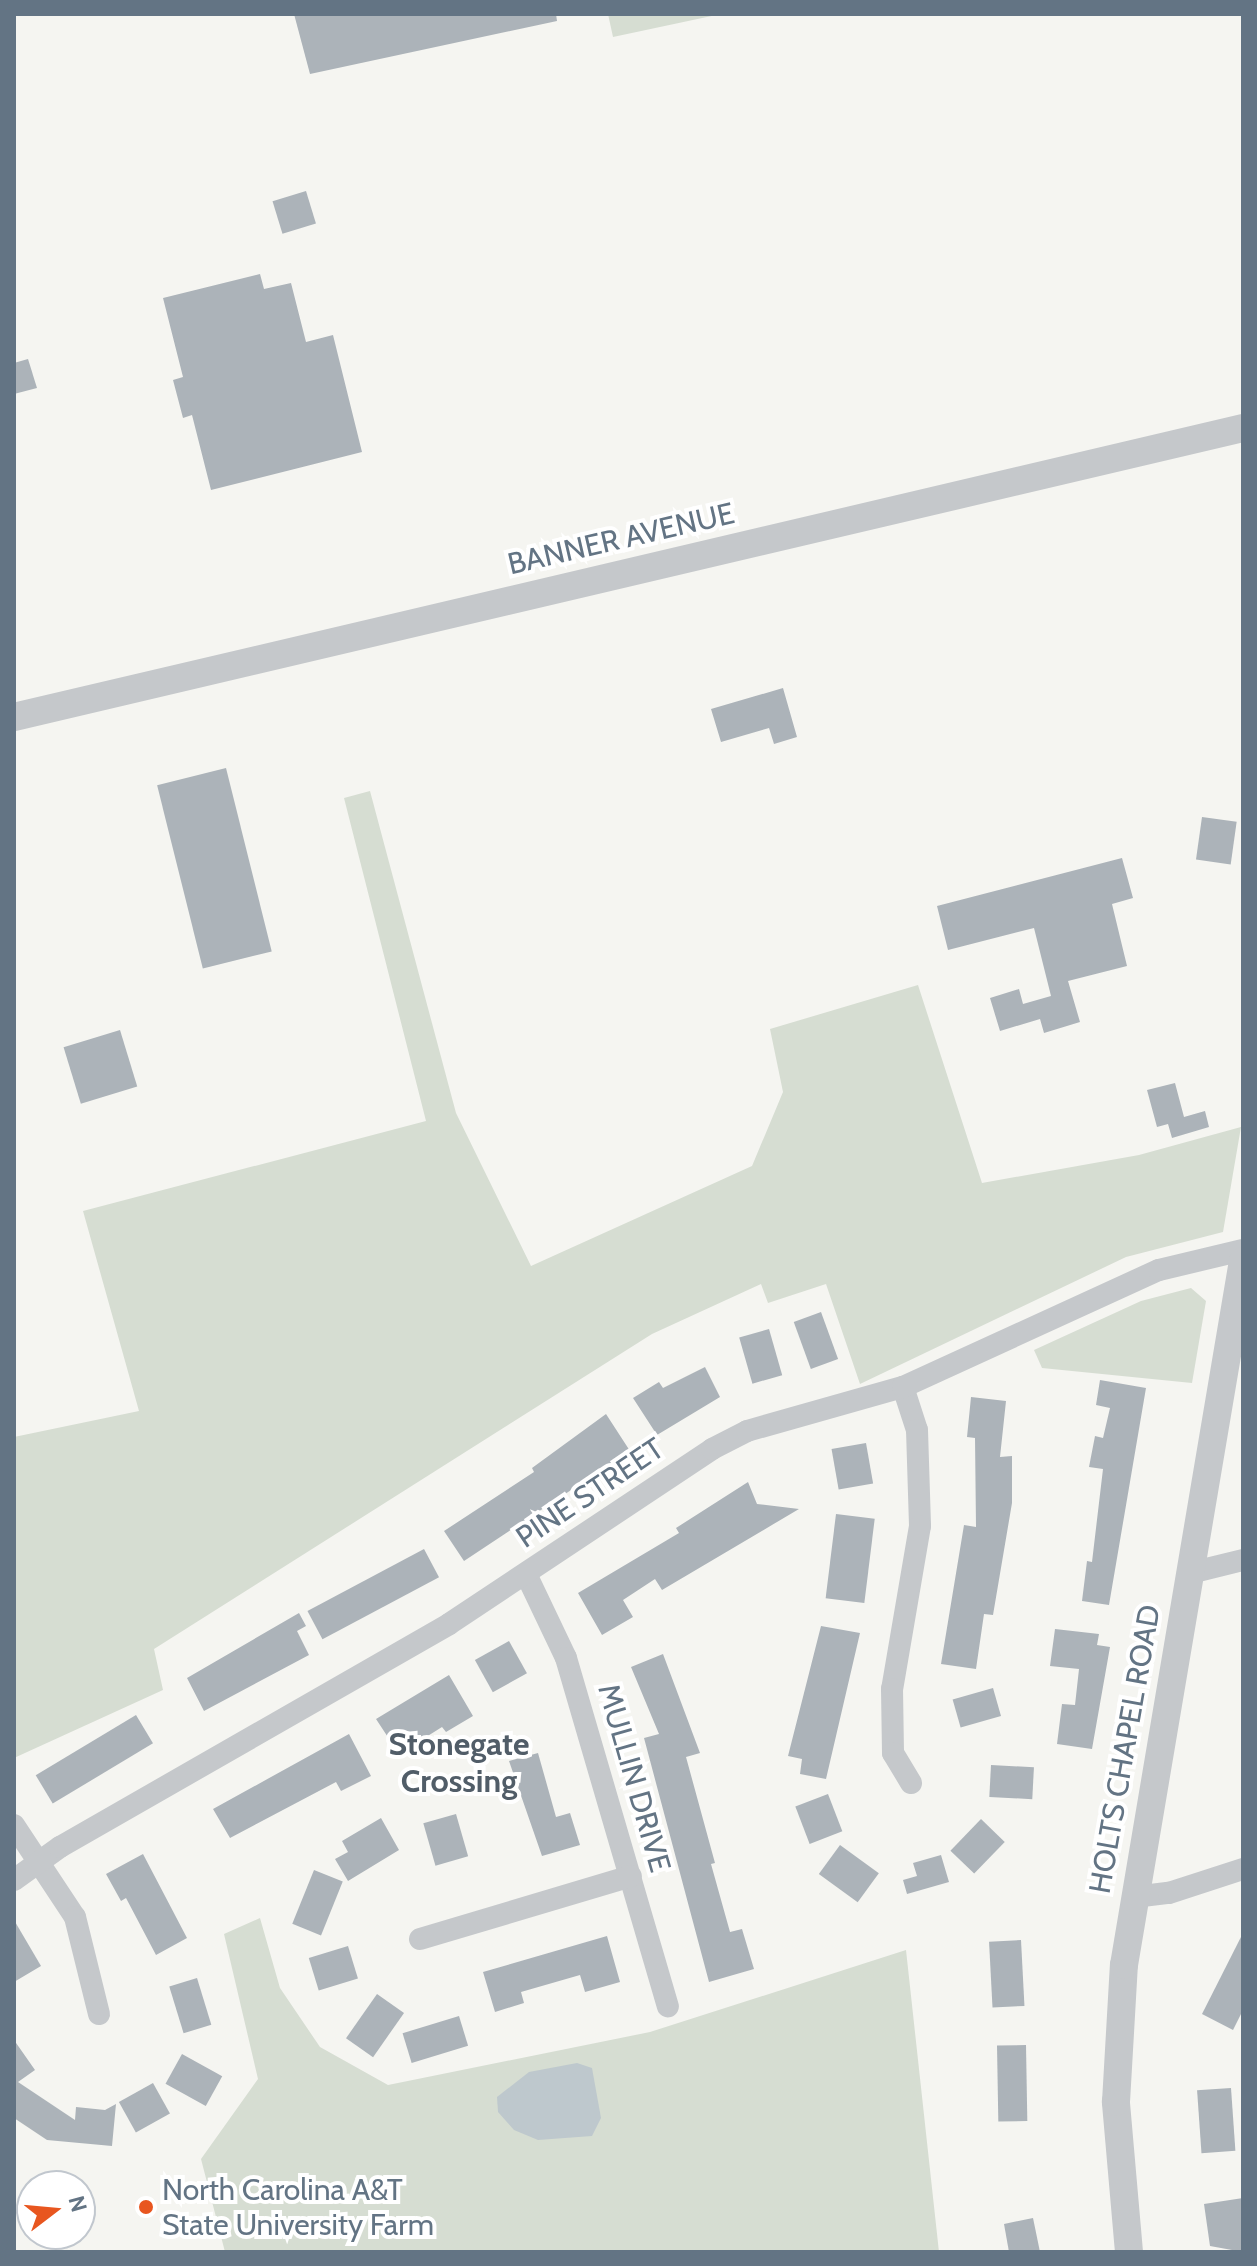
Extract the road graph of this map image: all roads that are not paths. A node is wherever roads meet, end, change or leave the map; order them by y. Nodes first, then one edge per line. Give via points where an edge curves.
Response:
1 (1243, 428) edge
2 (14, 717) edge
3 (1243, 1250) edge
4 (1243, 1261) edge
5 (903, 1387) junction
6 (1243, 1560) edge
7 (1190, 1573) junction
8 (526, 1574) junction
9 (911, 1783) dead end
10 (14, 1825) edge
11 (40, 1862) junction
12 (1243, 1869) edge
13 (631, 1876) junction
14 (14, 1880) edge
15 (1134, 1897) junction
16 (420, 1939) dead end
17 (668, 2006) dead end
18 (99, 2014) dead end
19 (1129, 2252) edge

1 - 2 street, BANNER AVENUE
3 - 5 street, PINE STREET via 1159,1270
4 - 7 street, HOLTS CHAPEL ROAD
5 - 8 street, PINE STREET via 736,1437 629,1500
5 - 9 street via 917,1430 920,1526 892,1702 893,1753
6 - 7 street
7 - 15 street, HOLTS CHAPEL ROAD
8 - 11 street, PINE STREET
8 - 13 street, MULLIN DRIVE via 566,1658
10 - 11 street
11 - 14 street, PINE STREET
11 - 18 street via 75,1917
12 - 15 street via 1169,1893
13 - 16 street
13 - 17 street, MULLIN DRIVE
15 - 19 street, HOLTS CHAPEL ROAD via 1116,2068 1118,2161

